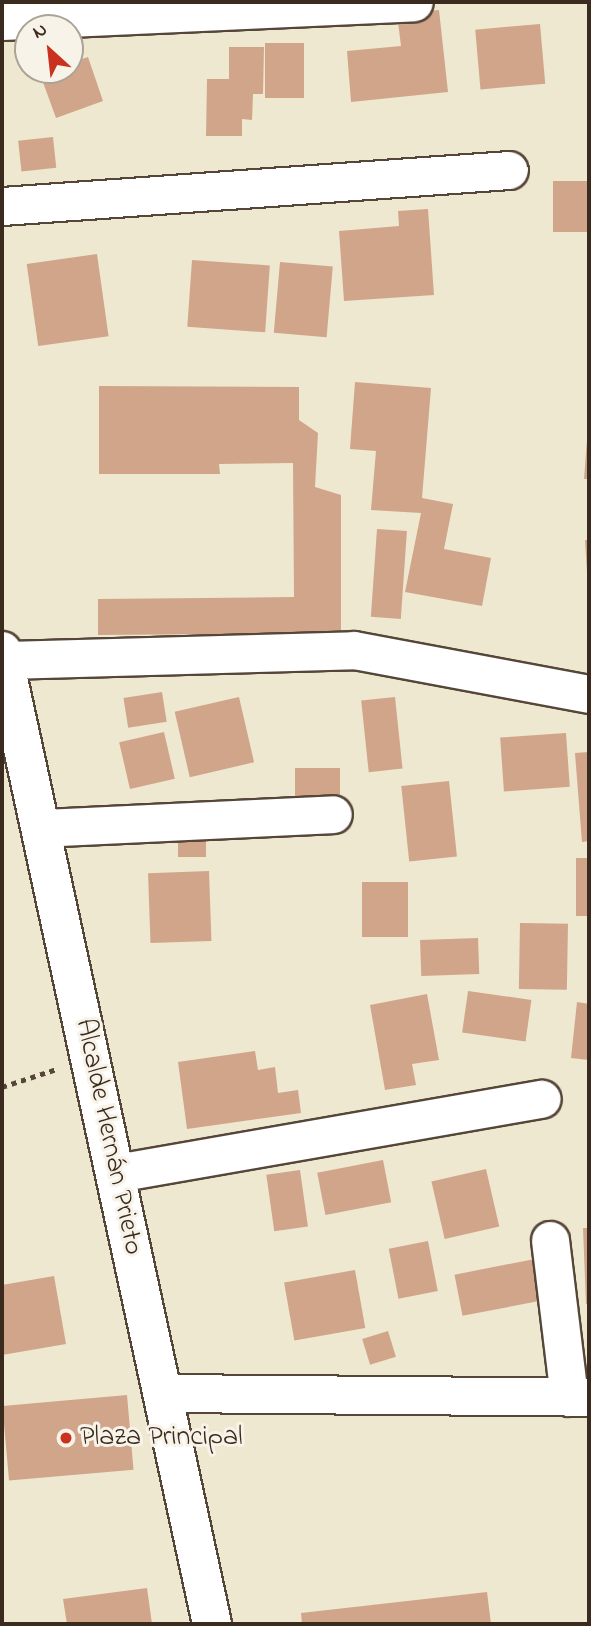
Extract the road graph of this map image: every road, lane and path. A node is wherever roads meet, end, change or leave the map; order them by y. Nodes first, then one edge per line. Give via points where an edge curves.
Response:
1 (414, 2) edge
2 (2, 21) edge
3 (509, 170) dead end
4 (2, 206) edge
5 (5, 675) edge
6 (589, 694) edge
7 (333, 814) dead end
8 (41, 828) junction
9 (91, 1058) junction
10 (2, 1087) edge
11 (542, 1099) dead end
12 (116, 1173) junction
13 (550, 1240) dead end
14 (163, 1393) junction
15 (579, 1397) edge
16 (212, 1624) edge

1 - 2 street
3 - 4 street
5 - 6 street via 355,650
5 - 8 main road, Alcalde Hernán Prieto
7 - 8 street
8 - 9 main road, Alcalde Hernán Prieto
9 - 10 path
9 - 12 main road, Alcalde Hernán Prieto
11 - 12 street
12 - 14 main road, Alcalde Hernán Prieto
13 - 15 street
14 - 15 street
14 - 16 main road, Alcalde Hernán Prieto

